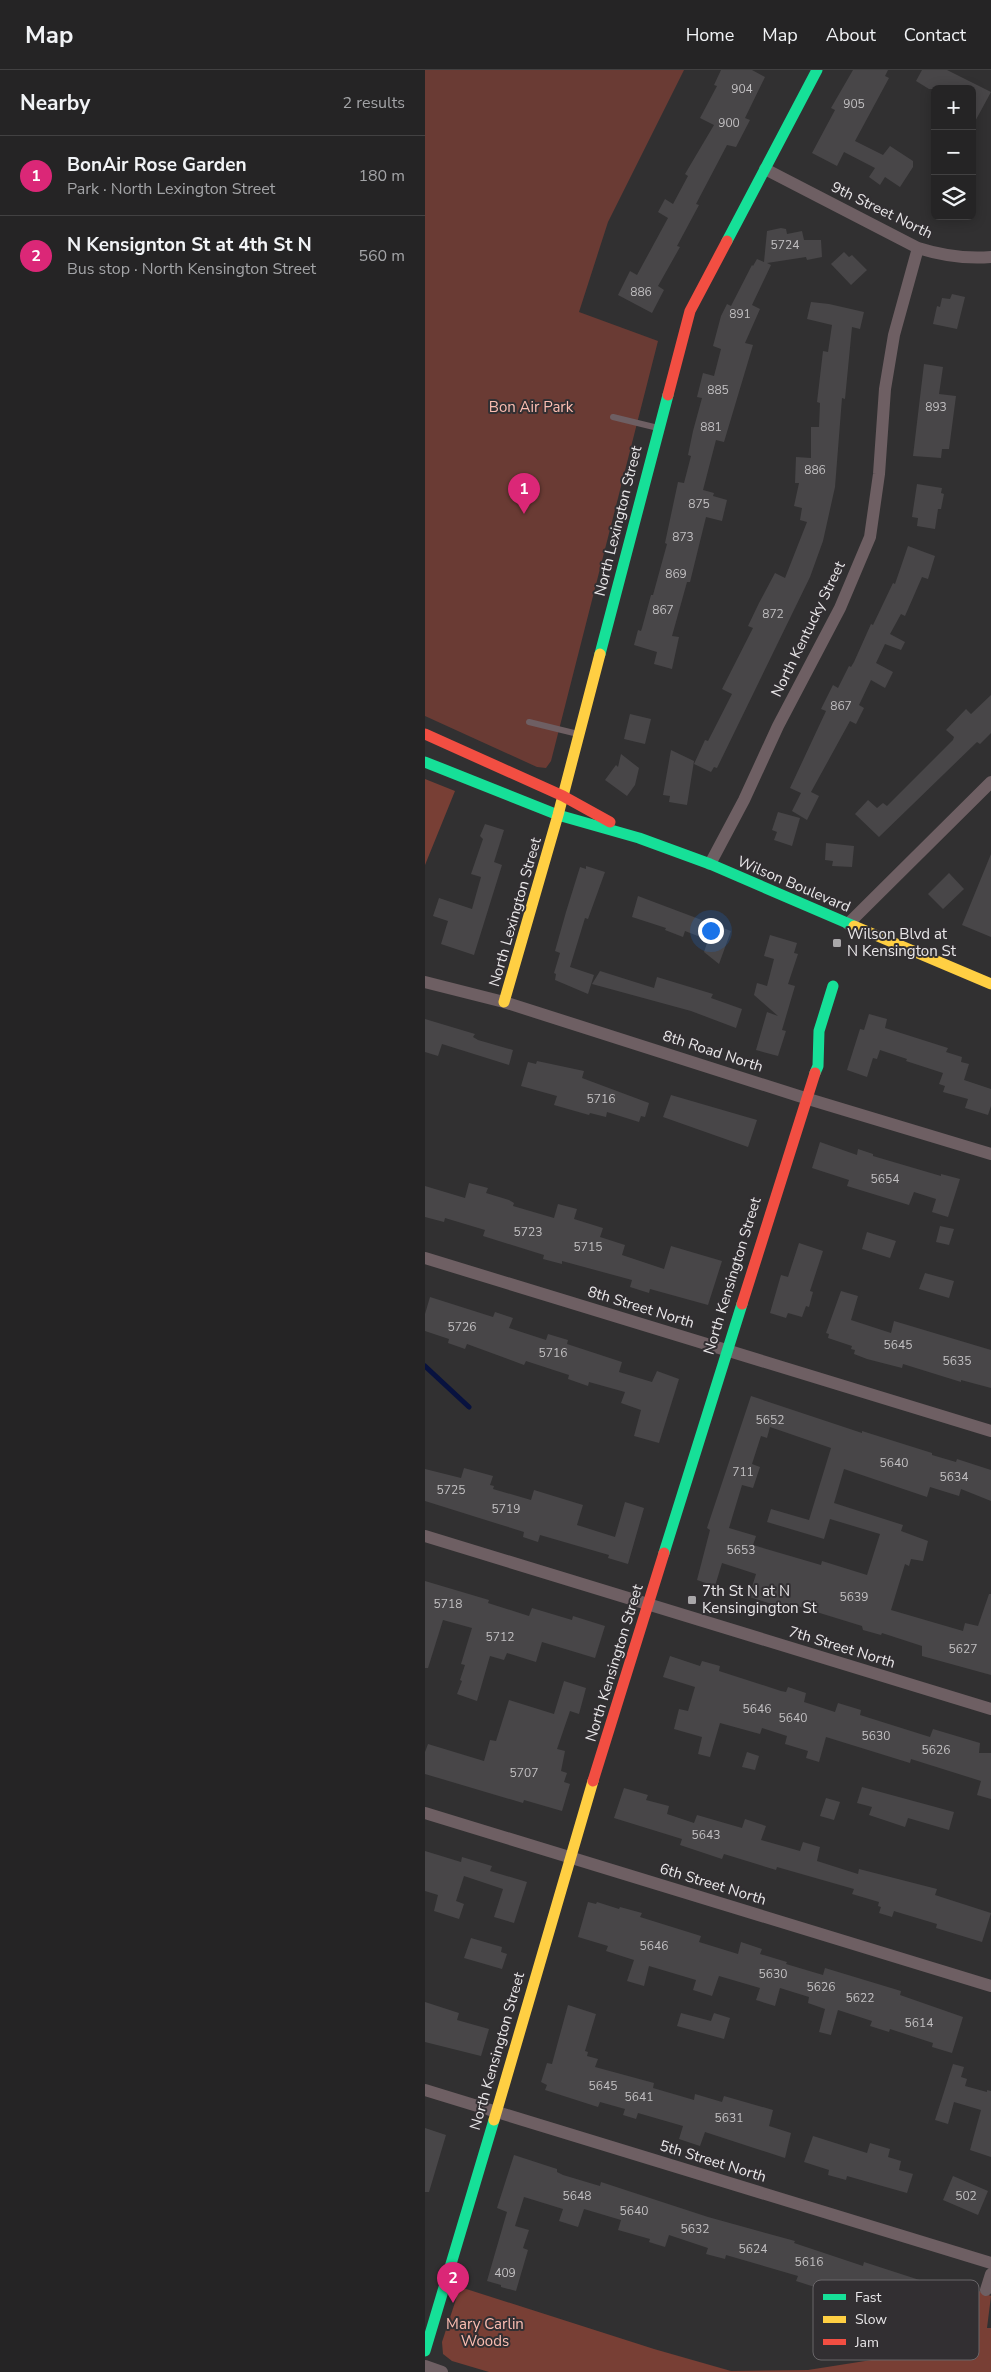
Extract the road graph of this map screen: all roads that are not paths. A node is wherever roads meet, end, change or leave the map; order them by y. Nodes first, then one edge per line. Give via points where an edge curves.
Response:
1 (817, 70) edge
2 (765, 169) junction
3 (918, 248) junction
4 (991, 257) edge
5 (613, 417) dead end
6 (657, 428) junction
7 (529, 722) dead end
8 (425, 734) edge
9 (579, 734) junction
10 (425, 762) edge
11 (991, 782) edge
12 (563, 796) junction
13 (558, 815) junction
14 (639, 838) junction
15 (710, 864) junction
16 (848, 924) junction
17 (425, 982) edge
18 (991, 984) edge
19 (833, 986) dead end
20 (504, 1002) junction
21 (805, 1098) junction
22 (991, 1154) edge
23 (425, 1258) edge
24 (726, 1350) junction
25 (991, 1431) edge
26 (425, 1536) edge
27 (649, 1606) junction
28 (991, 1709) edge
29 (425, 1813) edge
30 (570, 1856) junction
31 (991, 1986) edge
32 (425, 2090) edge
33 (497, 2112) junction
34 (991, 2263) edge
35 (991, 2274) edge
36 (986, 2290) dead end
37 (425, 2350) edge
38 (425, 2366) edge
39 (442, 2372) edge

1 - 2 street, North Lexington Street
2 - 3 street, 9th Street North
2 - 6 street, North Lexington Street via 690,311
3 - 4 street, 9th Street North via 944,256
3 - 15 street, North Kentucky Street via 894,335 885,389 879,474 870,537 840,608
5 - 6 lane
6 - 9 street, North Lexington Street
7 - 9 lane
8 - 12 street, Wilson Boulevard
9 - 12 street, North Lexington Street
10 - 13 street, Wilson Boulevard
11 - 16 street
12 - 13 street, North Lexington Street
12 - 14 street, Wilson Boulevard
13 - 14 street, Wilson Boulevard
13 - 20 street, North Lexington Street
14 - 15 street, Wilson Boulevard
15 - 16 street, Wilson Boulevard
16 - 18 street, Wilson Boulevard
17 - 20 street, 8th Road North
19 - 21 street, North Kensington Street via 819,1031 818,1066
20 - 21 street, 8th Road North
21 - 22 street, 8th Road North
21 - 24 street, North Kensington Street
23 - 24 street, 8th Street North
24 - 25 street, 8th Street North
24 - 27 street, North Kensington Street
26 - 27 street, 7th Street North
27 - 28 street, 7th Street North
27 - 30 street, North Kensington Street
29 - 30 street, 6th Street North
30 - 31 street, 6th Street North
30 - 33 street, North Kensington Street
32 - 33 street, 5th Street North
33 - 34 street, 5th Street North
33 - 37 street, North Kensington Street
35 - 36 street
38 - 39 street

